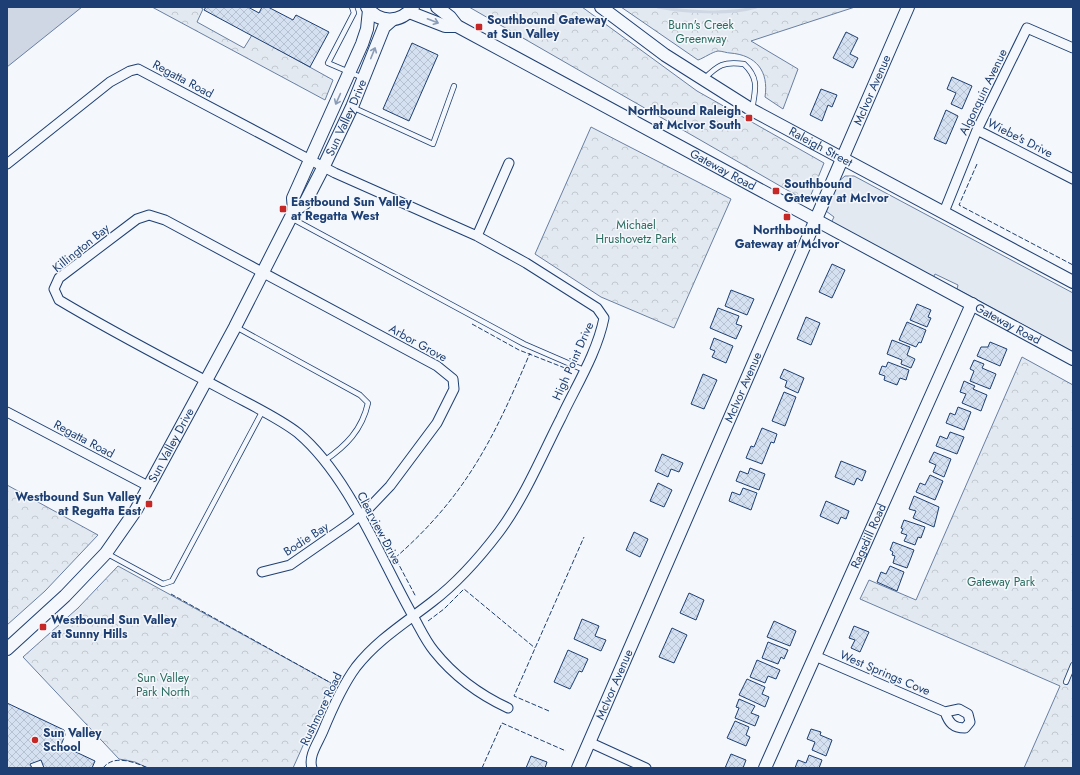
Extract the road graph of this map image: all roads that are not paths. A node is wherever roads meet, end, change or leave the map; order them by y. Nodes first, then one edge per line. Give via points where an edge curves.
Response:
1 (352, 7) edge
2 (437, 7) edge
3 (600, 7) edge
4 (908, 7) edge
5 (368, 8) edge
6 (411, 10) edge
7 (392, 20) junction
8 (457, 26) junction
9 (1073, 48) edge
10 (350, 72) junction
11 (363, 78) junction
12 (703, 80) junction
13 (454, 86) dead end
14 (352, 107) junction
15 (752, 110) junction
16 (977, 130) junction
17 (843, 158) junction
18 (509, 163) dead end
19 (7, 164) edge
20 (317, 164) junction
21 (1073, 179) edge
22 (944, 212) junction
23 (292, 214) junction
24 (816, 220) junction
25 (477, 236) junction
26 (263, 272) junction
27 (1073, 282) edge
28 (972, 304) junction
29 (235, 327) junction
30 (1073, 359) edge
31 (584, 370) junction
32 (206, 381) junction
33 (7, 412) edge
34 (262, 412) junction
35 (324, 461) junction
36 (150, 487) junction
37 (360, 516) junction
38 (106, 553) junction
39 (262, 572) dead end
40 (413, 616) junction
41 (7, 648) edge
42 (815, 656) junction
43 (1073, 665) edge
44 (1066, 682) dead end
45 (508, 708) dead end
46 (945, 712) dead end
47 (589, 742) junction
48 (312, 768) edge
49 (578, 768) edge
50 (646, 768) edge
51 (765, 768) edge

1 - 10 lane via 354,13 328,64
2 - 8 street, Gateway Road
3 - 12 street, Raleigh Street
4 - 17 street, McIvor Avenue
5 - 7 street via 379,18
5 - 10 street, Sun Valley Drive via 367,29
6 - 7 street, Gateway Road
6 -> 8 street, Gateway Road via 445,26
11 -> 7 street, Sun Valley Drive via 384,27
8 - 24 street, Gateway Road
9 - 16 street, Algonquin Avenue via 1027,28
10 - 11 lane
10 -> 20 street, Sun Valley Drive
11 - 14 street, Sun Valley Drive
12 - 15 street, Raleigh Street
12 - 15 lane via 722,64 744,64 754,76 756,87
13 - 14 lane via 433,144
14 - 20 street, Sun Valley Drive
15 - 17 street, Raleigh Street
16 - 21 street, Wiebe's Drive
16 - 22 street, Algonquin Avenue
17 - 22 street, Raleigh Street
17 - 24 street, McIvor Avenue
18 - 25 street
19 - 20 street, Regatta Road via 110,82 130,71 138,70
20 - 23 street, Sun Valley Drive via 293,198
20 - 25 street, High Point Drive
22 - 27 street, Raleigh Street
23 - 26 street, Sun Valley Drive
23 - 31 lane via 524,344
24 - 28 street, Gateway Road
24 - 47 street, McIvor Avenue
25 - 31 street, High Point Drive via 526,263 597,308 604,318 602,329
26 - 29 street, Sun Valley Drive
26 - 32 street, Killington Bay via 164,220 149,215 137,219 59,278 54,289 59,300
26 - 37 street, Arbor Grove via 437,366 453,379 454,389 437,423 390,486
28 - 30 street, Gateway Road
28 - 42 street, Ragsdill Road
29 - 32 street, Sun Valley Drive
29 - 35 lane via 360,395 368,403 366,414 352,439
31 - 40 street, High Point Drive via 522,498 471,566
32 - 34 street, Clearview Drive
32 - 36 street, Sun Valley Drive
33 - 36 street, Regatta Road
34 - 35 street, Clearview Drive via 298,433
34 - 38 lane via 172,582 163,584
35 - 37 street, Clearview Drive
36 - 38 street, Sun Valley Drive
37 - 39 street, Bodie Bay via 290,565
37 - 40 street, Clearview Drive
38 - 41 street, Sun Valley Drive via 66,596
40 - 45 street, Clearview Drive via 445,664 472,687
40 - 48 street, Rushmore Road via 400,624 356,667 337,700 311,757
42 - 46 street, West Springs Cove
42 - 51 street, Ragsdill Road
43 - 44 lane
47 - 49 street, McIvor Avenue
47 - 50 street

